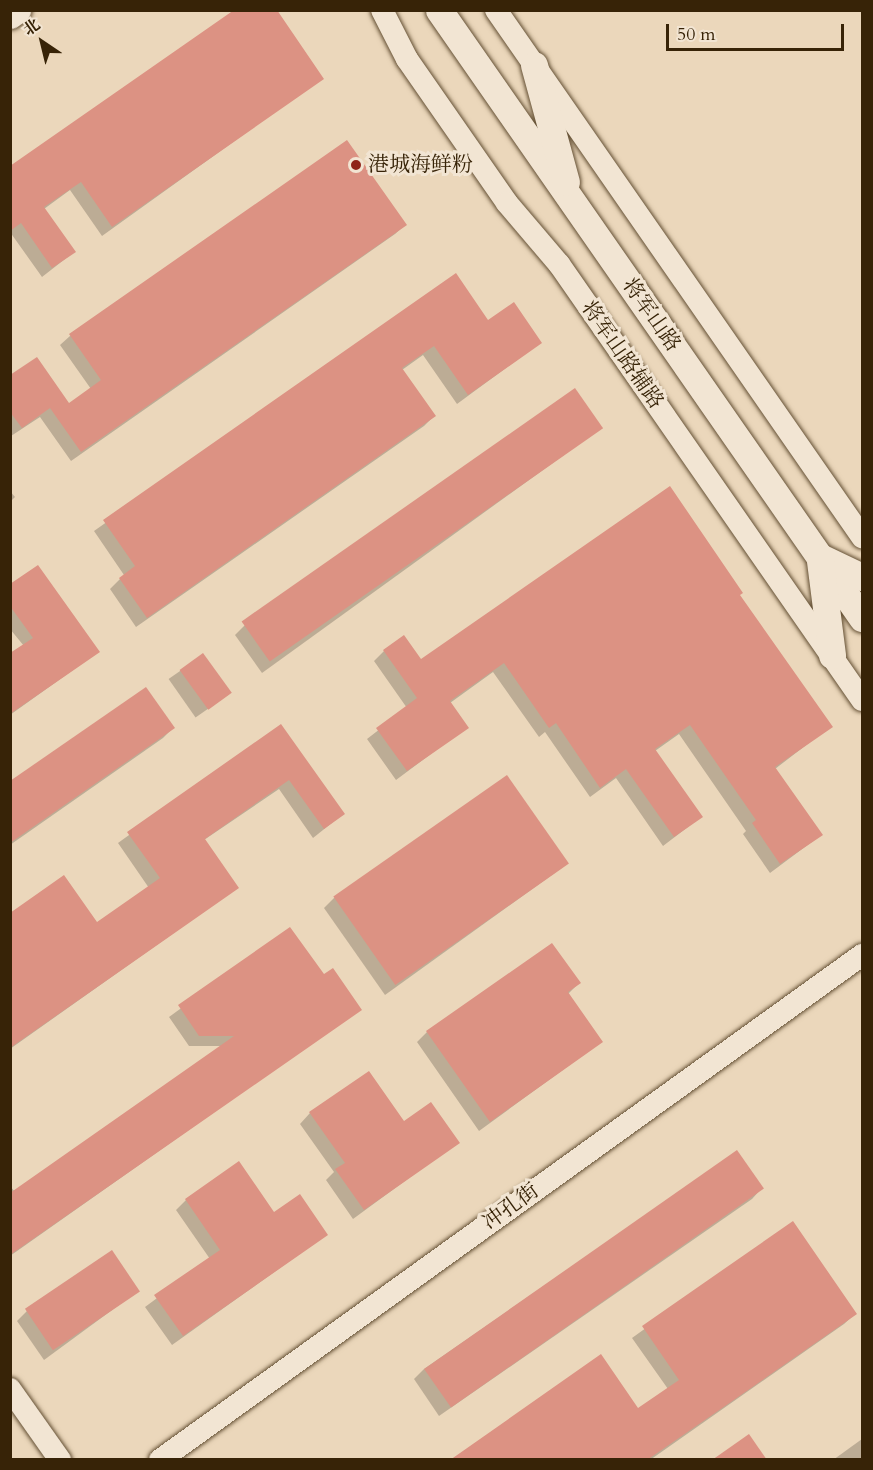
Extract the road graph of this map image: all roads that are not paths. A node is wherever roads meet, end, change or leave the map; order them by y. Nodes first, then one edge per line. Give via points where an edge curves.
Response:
1 (17, 10) edge
2 (382, 10) edge
3 (496, 10) edge
4 (439, 14) edge
5 (10, 15) edge
6 (534, 65) junction
7 (571, 200) junction
8 (862, 537) edge
9 (820, 557) junction
10 (862, 577) edge
11 (862, 618) edge
12 (832, 655) junction
13 (862, 700) edge
14 (862, 955) edge
15 (10, 1389) edge
16 (60, 1460) edge
17 (160, 1460) edge

1 - 5 street
2 - 12 street, 将军山路辅路 via 407,59 501,194 559,264
3 - 6 street
4 - 7 street, 将军山路
6 - 7 street
6 - 8 street
7 - 9 street, 将军山路
9 - 10 street
9 - 11 street, 将军山路
9 - 12 street
12 - 13 street, 将军山路辅路
14 - 17 street, 冲孔街
15 - 16 street

